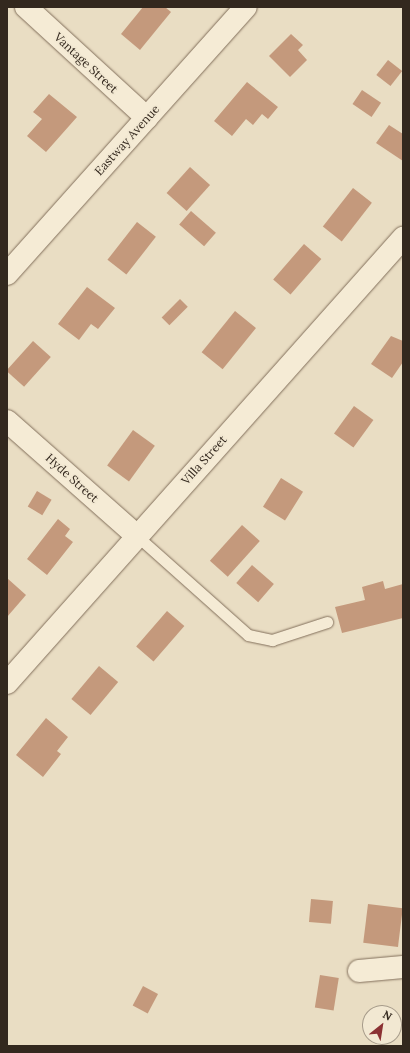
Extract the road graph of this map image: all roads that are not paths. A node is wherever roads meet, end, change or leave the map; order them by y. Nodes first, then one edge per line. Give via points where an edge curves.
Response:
1 (26, 7) edge
2 (246, 7) edge
3 (147, 118) junction
4 (403, 238) edge
5 (7, 274) edge
6 (7, 421) edge
7 (137, 536) junction
8 (326, 622) dead end
9 (7, 683) edge
10 (403, 967) edge
11 (359, 971) dead end

1 - 3 street, Vantage Street
2 - 3 street, Eastway Avenue
3 - 5 street, Eastway Avenue
4 - 7 street, Villa Street
6 - 7 street, Hyde Street
7 - 8 lane via 248,635 272,640
7 - 9 street, Villa Street
10 - 11 street

